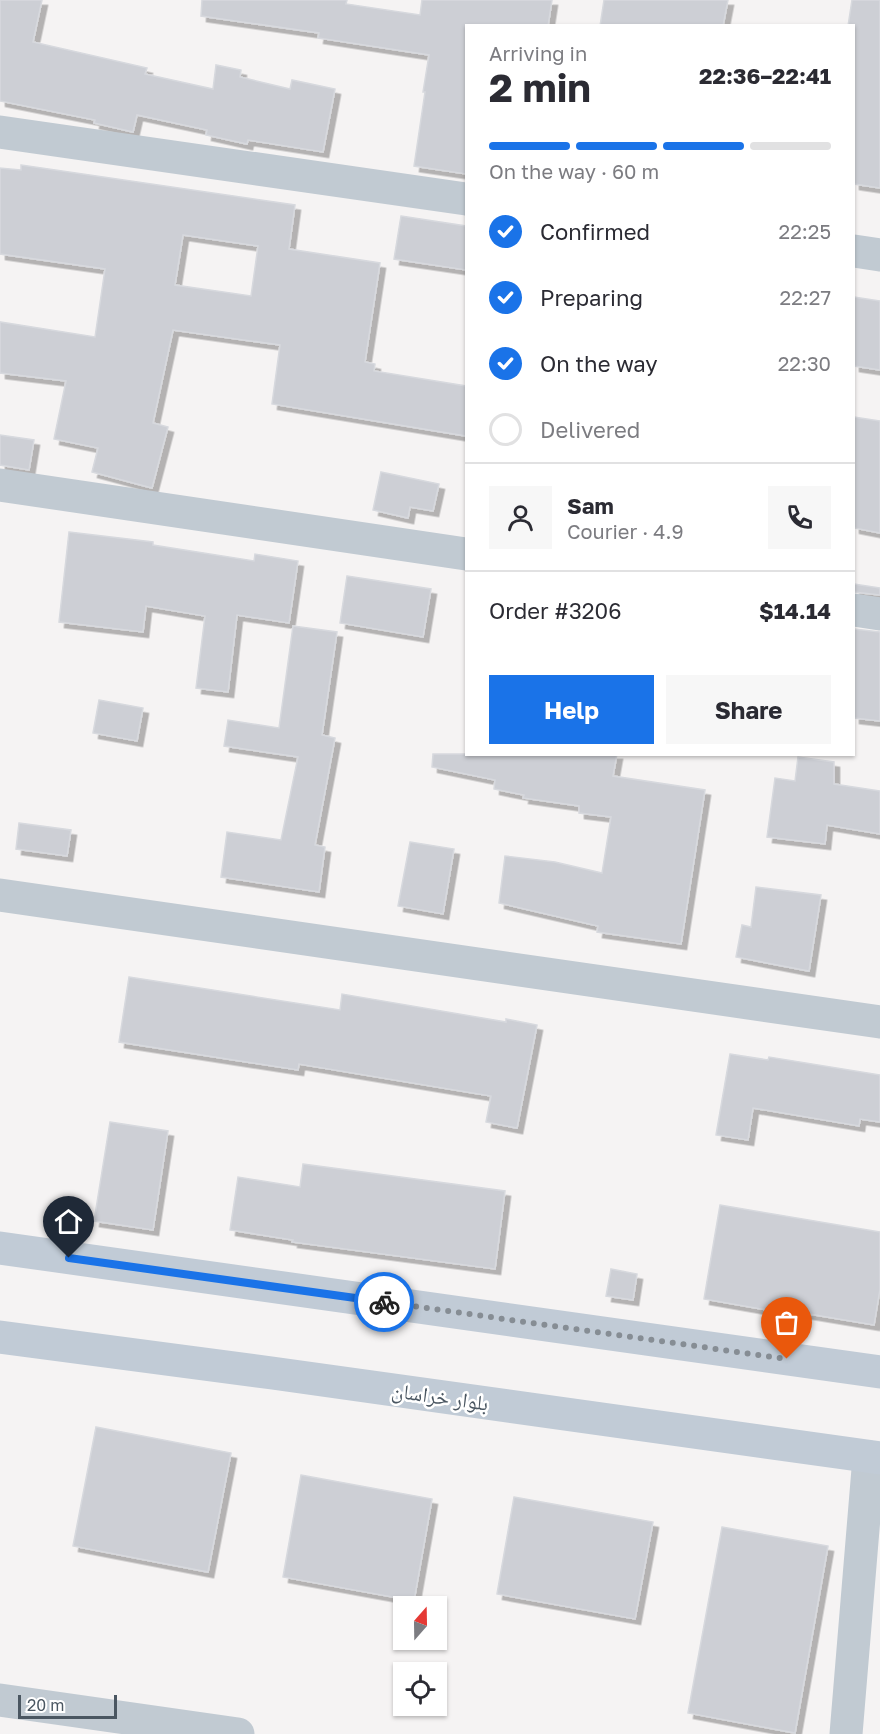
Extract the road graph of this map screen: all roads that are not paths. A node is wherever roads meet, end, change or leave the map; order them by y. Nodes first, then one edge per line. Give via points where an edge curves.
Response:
1 (0, 132) edge
2 (465, 199) edge
3 (855, 251) edge
4 (880, 255) edge
5 (0, 485) edge
6 (465, 554) edge
7 (855, 610) edge
8 (880, 614) edge
9 (0, 895) edge
10 (880, 1022) edge
11 (0, 1248) edge
12 (0, 1337) edge
13 (880, 1372) edge
14 (874, 1458) edge
15 (0, 1700) edge
16 (238, 1734) edge
17 (846, 1734) edge

1 - 2 street
3 - 4 street
5 - 6 street
7 - 8 street
9 - 10 street
11 - 13 main road
12 - 14 main road, بلوار خراسان
14 - 17 street
15 - 16 street

